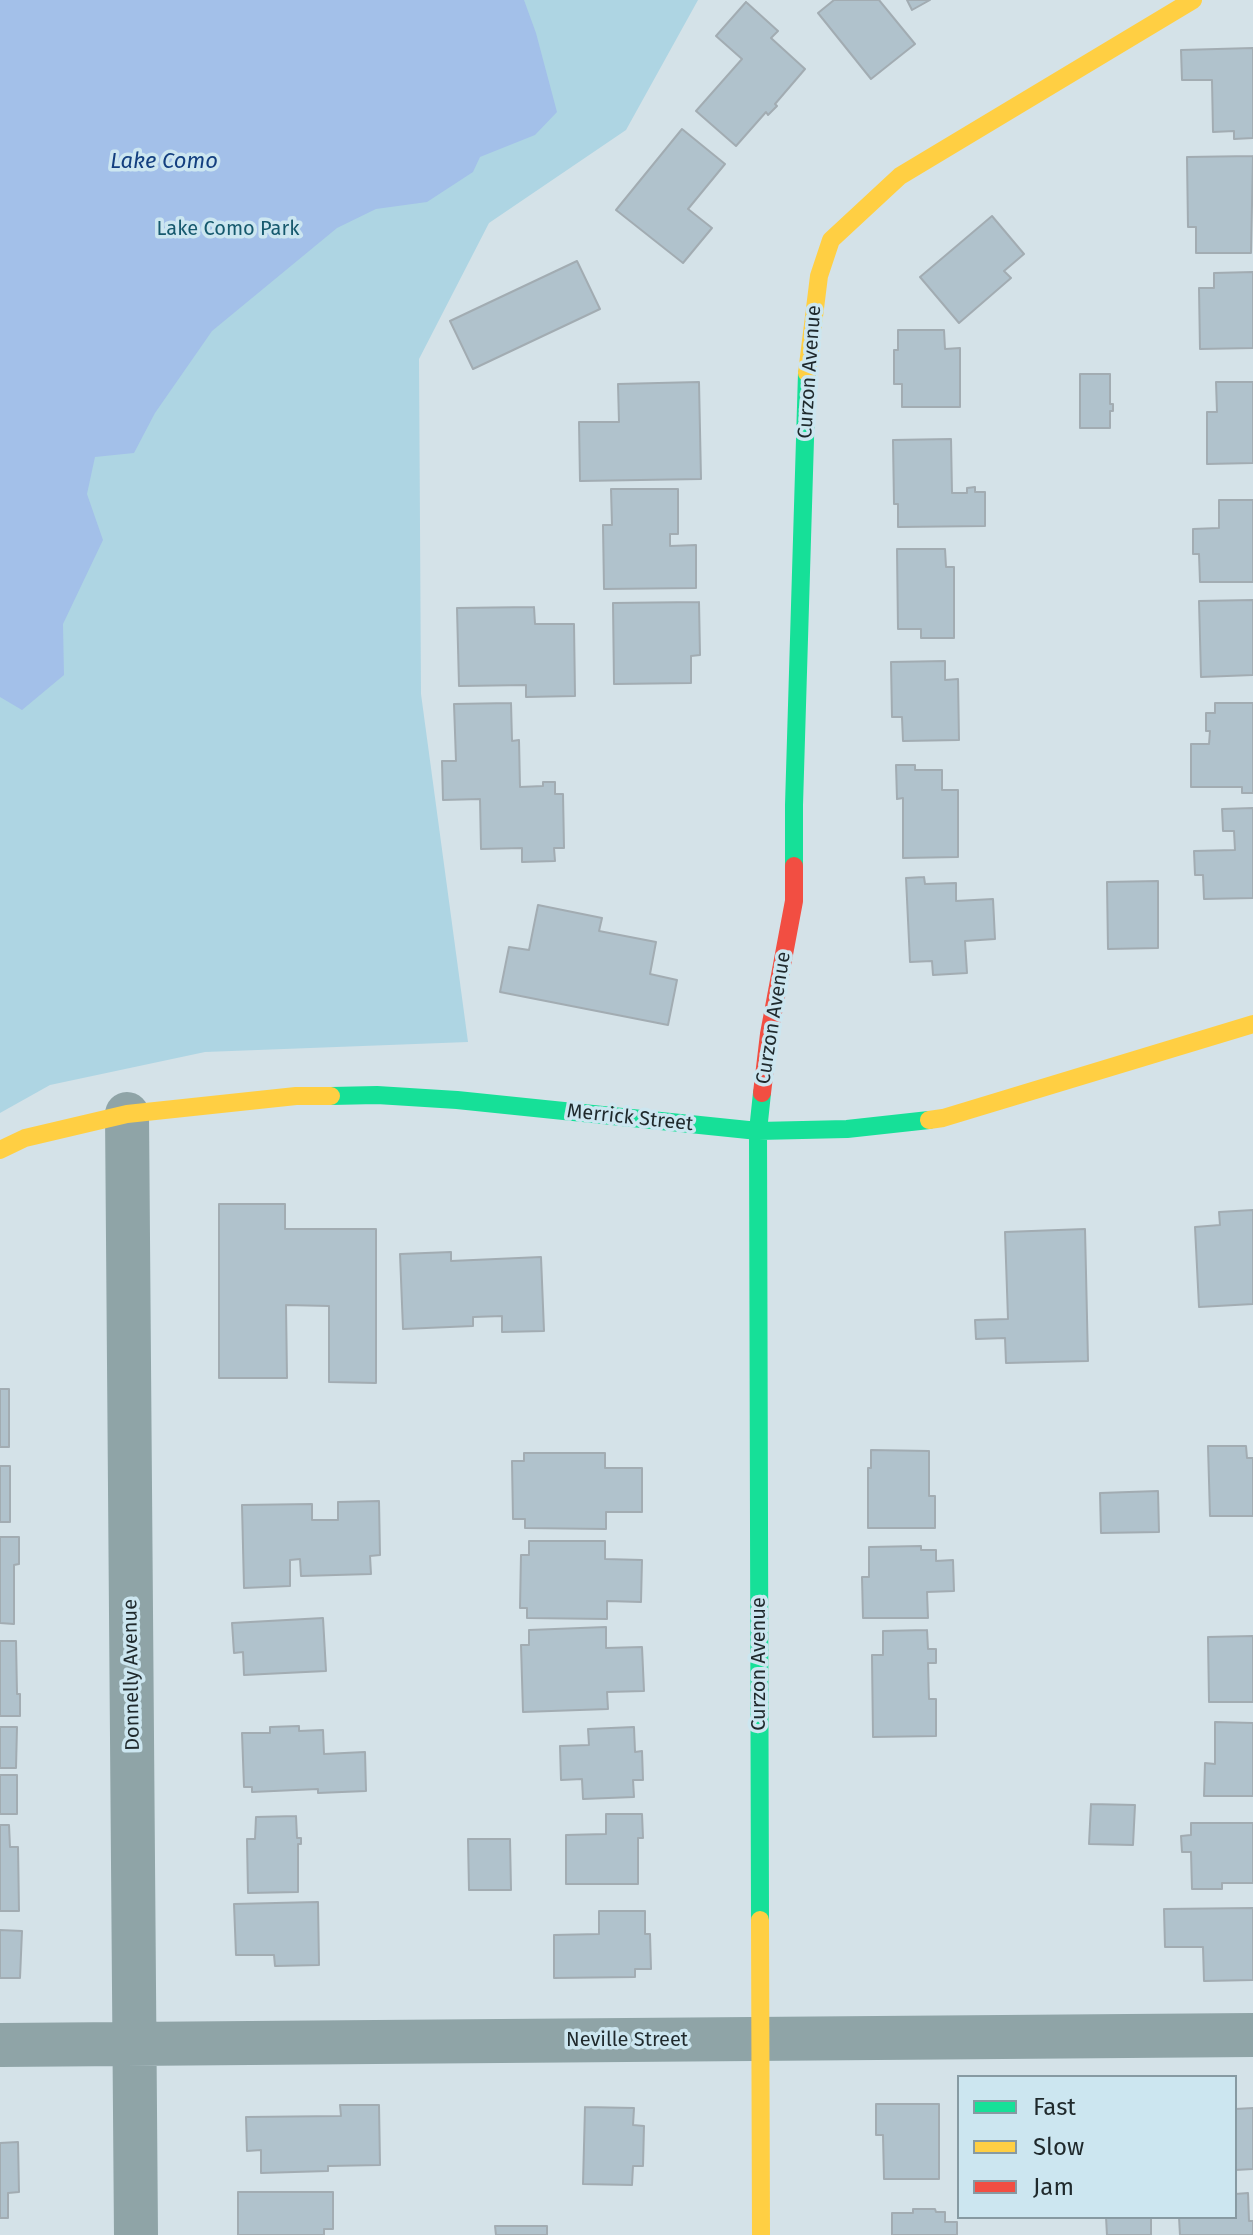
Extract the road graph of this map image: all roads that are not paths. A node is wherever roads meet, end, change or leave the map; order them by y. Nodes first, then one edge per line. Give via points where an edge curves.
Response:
1 (1193, 0) edge
2 (1253, 1024) edge
3 (127, 1114) junction
4 (758, 1131) junction
5 (0, 1150) edge
6 (1253, 2035) edge
7 (759, 2039) junction
8 (136, 2044) junction
9 (0, 2045) edge
10 (136, 2235) edge
11 (761, 2235) edge

1 - 4 street, Curzon Avenue via 900,176 831,240 819,276 807,363 794,901 769,1034
2 - 4 street, Merrick Street via 943,1118 847,1129
3 - 4 street, Merrick Street via 296,1096 377,1095
3 - 5 street, Merrick Street via 25,1138
3 - 8 street, Donnelly Avenue
4 - 7 street, Curzon Avenue
6 - 7 street, Neville Street
7 - 8 street, Neville Street
7 - 11 street, Curzon Avenue
8 - 9 street, Neville Street
8 - 10 street, Donnelly Avenue

